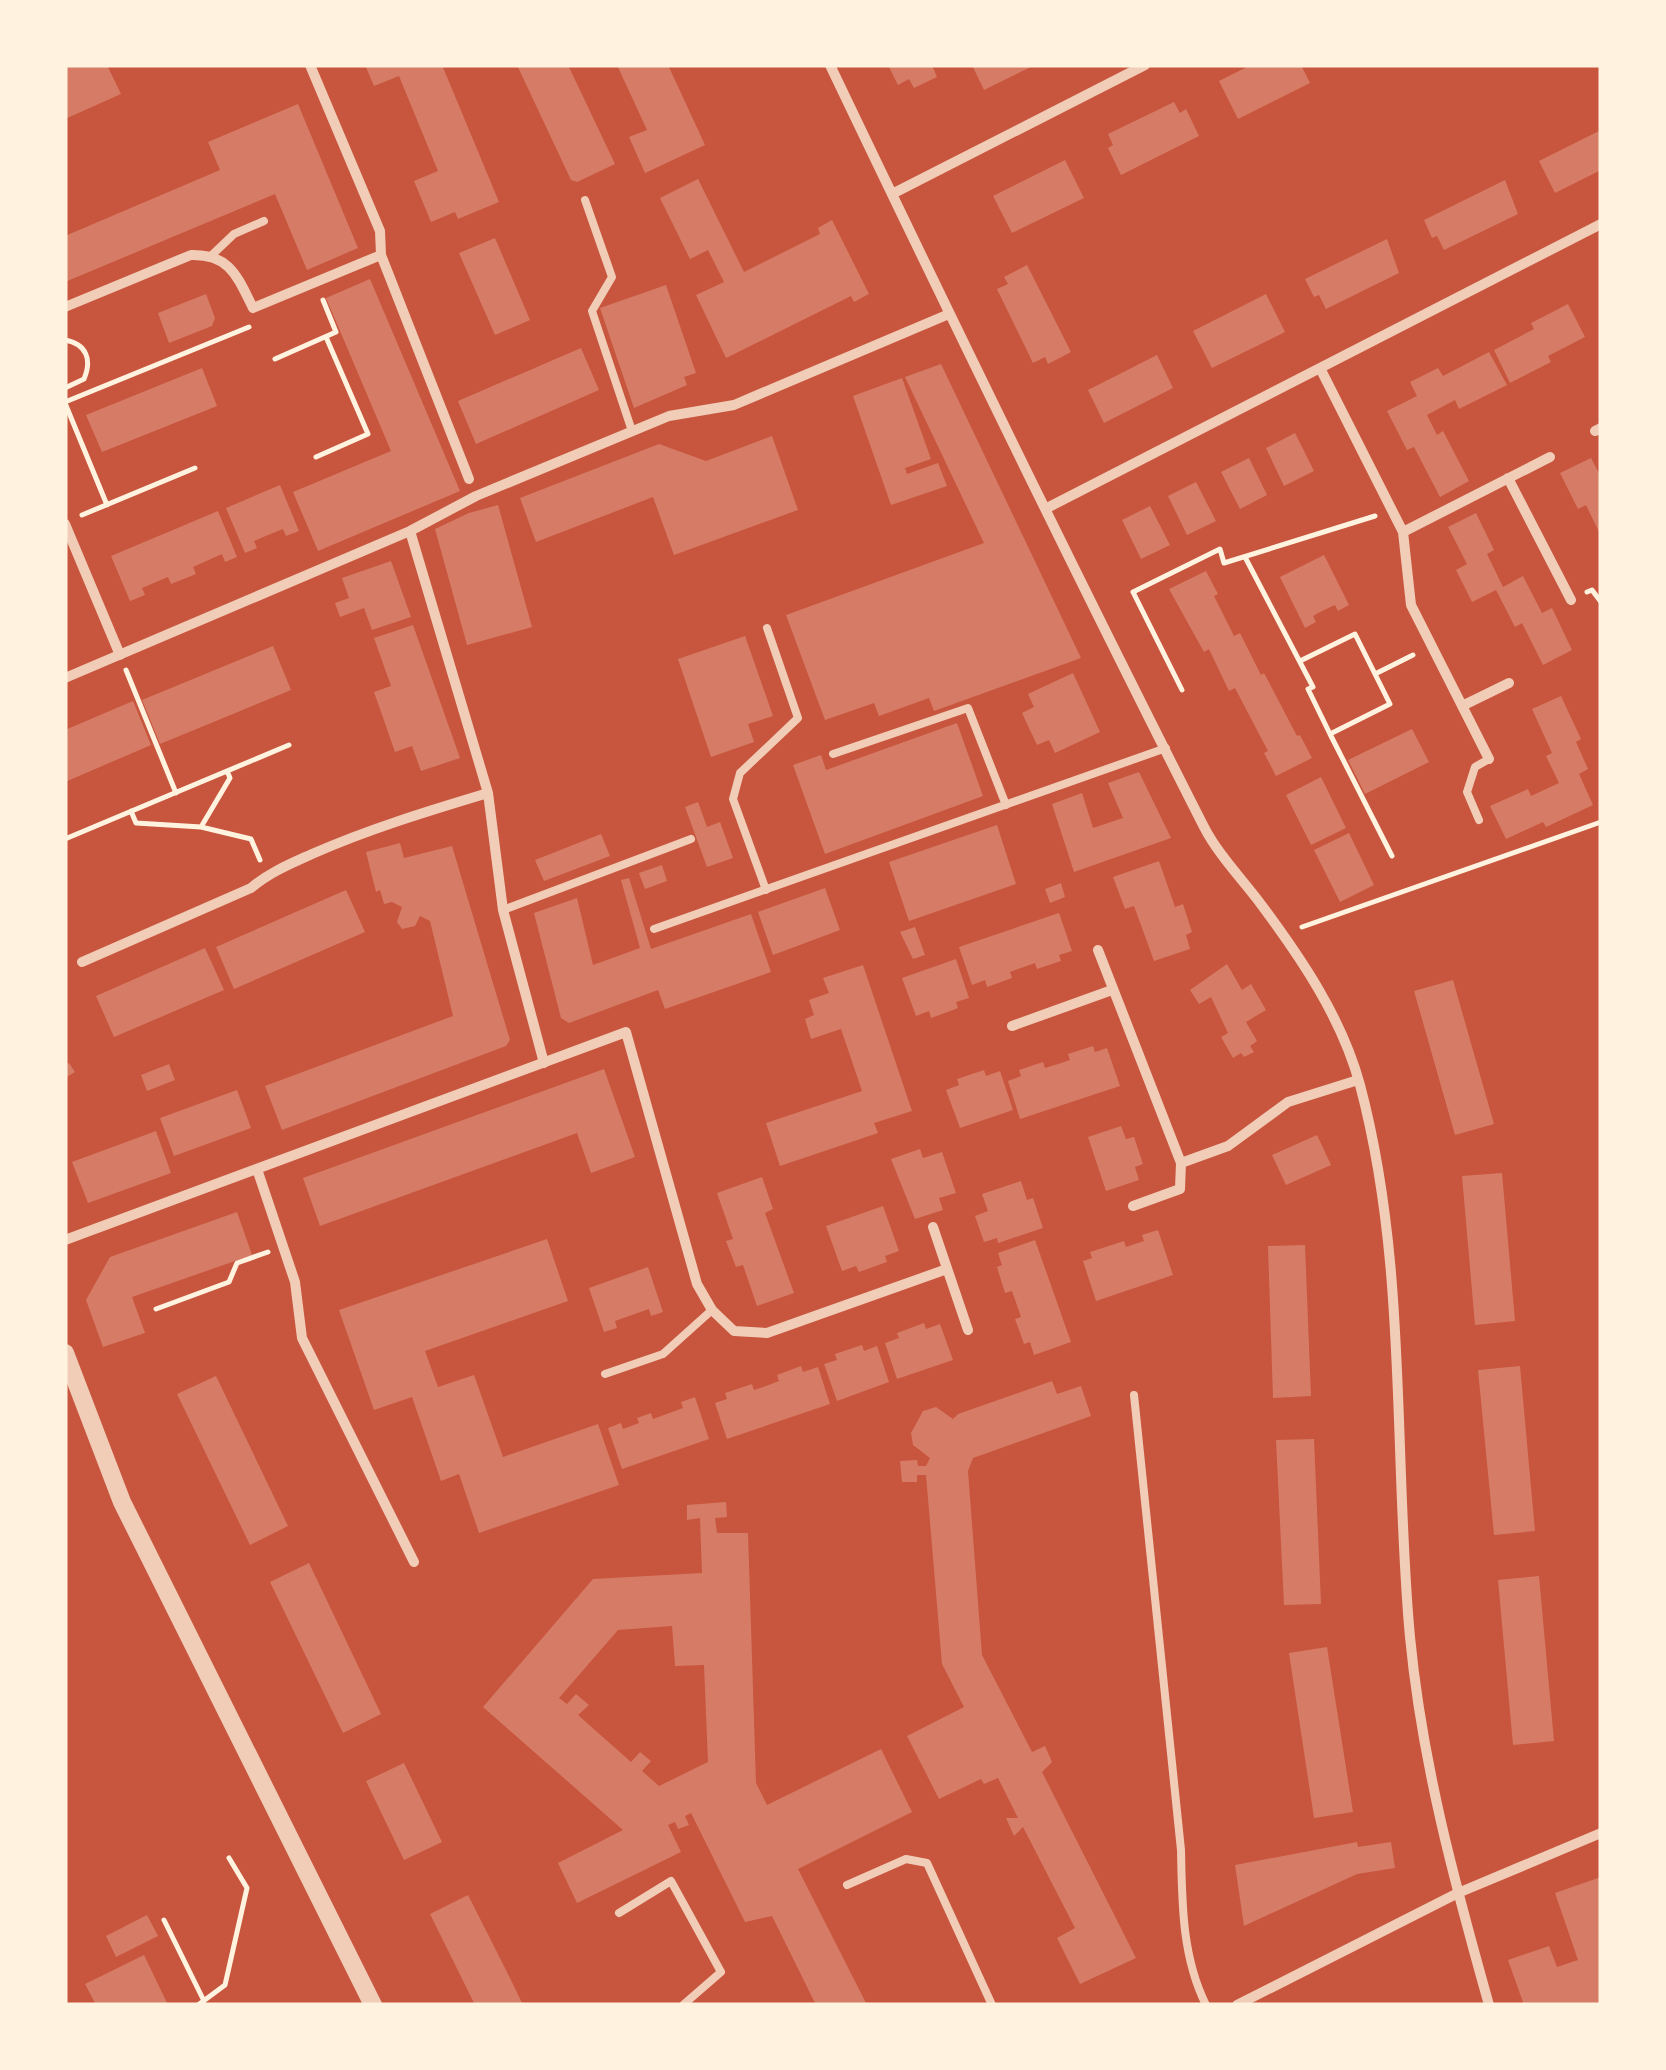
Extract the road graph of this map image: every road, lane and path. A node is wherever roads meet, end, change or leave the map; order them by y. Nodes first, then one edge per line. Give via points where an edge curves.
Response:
1 (310, 65) edge
2 (830, 65) edge
3 (1145, 65) edge
4 (892, 194) junction
5 (585, 200) dead end
6 (264, 221) dead end
7 (1601, 224) edge
8 (212, 254) junction
9 (381, 255) junction
10 (315, 282) junction
11 (65, 307) edge
12 (950, 314) junction
13 (259, 323) dead end
14 (326, 336) junction
15 (65, 340) edge
16 (274, 359) dead end
17 (1320, 368) junction
18 (65, 388) edge
19 (65, 403) edge
20 (632, 431) junction
21 (1550, 456) dead end
22 (316, 457) dead end
23 (195, 468) dead end
24 (1508, 478) junction
25 (469, 480) dead end
26 (107, 504) junction
27 (1046, 508) junction
28 (1392, 510) junction
29 (79, 516) dead end
30 (65, 524) edge
31 (410, 531) junction
32 (1402, 532) junction
33 (1245, 556) junction
34 (1570, 600) dead end
35 (767, 628) dead end
36 (1432, 645) junction
37 (120, 655) junction
38 (1300, 661) junction
39 (1375, 674) junction
40 (65, 678) edge
41 (1509, 683) dead end
42 (1182, 690) dead end
43 (1462, 706) junction
44 (1330, 734) junction
45 (289, 745) dead end
46 (1166, 748) junction
47 (833, 754) dead end
48 (1489, 759) joint
49 (227, 771) junction
50 (176, 793) junction
51 (488, 793) junction
52 (1006, 805) junction
53 (131, 811) junction
54 (1479, 820) dead end
55 (1601, 822) edge
56 (201, 827) junction
57 (65, 839) edge
58 (691, 839) dead end
59 (1392, 856) dead end
60 (267, 874) junction
61 (766, 890) junction
62 (504, 910) junction
63 (654, 929) dead end
64 (1283, 934) junction
65 (1098, 950) dead end
66 (82, 962) dead end
67 (1112, 990) junction
68 (1012, 1026) dead end
69 (544, 1063) junction
70 (1358, 1080) junction
71 (1181, 1163) junction
72 (256, 1169) junction
73 (1133, 1206) dead end
74 (933, 1227) dead end
75 (65, 1240) edge
76 (284, 1246) junction
77 (947, 1269) junction
78 (156, 1309) dead end
79 (712, 1310) junction
80 (968, 1330) dead end
81 (65, 1353) edge
82 (605, 1374) dead end
83 (70, 1382) edge
84 (1134, 1395) dead end
85 (414, 1562) dead end
86 (1601, 1833) edge
87 (228, 1858) dead end
88 (847, 1886) dead end
89 (1458, 1893) junction
90 (619, 1913) dead end
91 (164, 1920) dead end
92 (201, 2003) edge
93 (373, 2005) edge
94 (683, 2005) edge
95 (992, 2005) edge
96 (1206, 2005) edge
97 (1237, 2005) edge
98 (1489, 2005) edge

1 - 9 street via 380,230
2 - 4 street
3 - 4 street
4 - 12 street
5 - 20 lane via 612,277 592,311
6 - 8 lane via 234,234
7 - 17 street
8 - 10 street via 234,270 253,308
8 - 11 street via 191,255
9 - 10 street
9 - 25 street
10 - 14 path via 336,332
12 - 20 street via 734,405 669,416
12 - 27 street
13 - 19 path
14 - 16 path
14 - 22 path via 368,434
15 - 18 path via 80,344 89,368 84,379
17 - 27 street
17 - 28 street
19 - 26 path
20 - 31 street
21 - 24 street
23 - 26 path
24 - 32 street
24 - 34 street
26 - 29 path
27 - 46 street
28 - 32 street
28 - 33 path
30 - 37 street
31 - 37 street
31 - 51 street
32 - 36 street via 1411,605
33 - 38 path
33 - 42 path via 1224,563 1220,549 1133,592
35 - 61 lane via 798,718 740,773 733,799
36 - 39 path
36 - 43 street
37 - 40 street
37 - 50 path
38 - 39 path via 1354,634
38 - 44 path
39 - 44 path via 1390,704
41 - 43 street
43 - 48 street
44 - 59 path
45 - 49 path
46 - 52 lane
46 - 64 street via 1208,834
47 - 52 lane via 968,708
48 - 54 lane via 1474,767 1467,792
49 - 50 path
49 - 56 path via 230,778
50 - 53 path
51 - 60 street via 375,828
51 - 62 street
52 - 61 lane
53 - 56 path via 136,823
53 - 57 path
55 - 64 path
56 - 60 path via 251,839
58 - 62 lane
60 - 66 street via 251,888
61 - 63 lane
62 - 69 street
64 - 70 street via 1324,998
65 - 67 street
67 - 68 street
67 - 71 street
69 - 72 street
69 - 79 street via 626,1032 697,1284
70 - 71 street via 1288,1102 1228,1146
70 - 89 street via 1390,1250 1410,1638 1435,1804
71 - 73 street via 1180,1189
72 - 75 street
72 - 76 street
74 - 77 street
76 - 78 path via 237,1263 230,1282
76 - 85 street via 302,1338
77 - 79 street via 767,1334 734,1331
77 - 80 street
79 - 82 lane via 663,1354
81 - 83 street
83 - 93 street via 122,1502
84 - 96 lane via 1181,1850 1182,1922
86 - 89 street
87 - 92 path via 247,1888 226,1986
88 - 95 lane via 906,1859 927,1863
89 - 97 street
89 - 98 street
90 - 94 lane via 671,1881 721,1972
91 - 92 path

